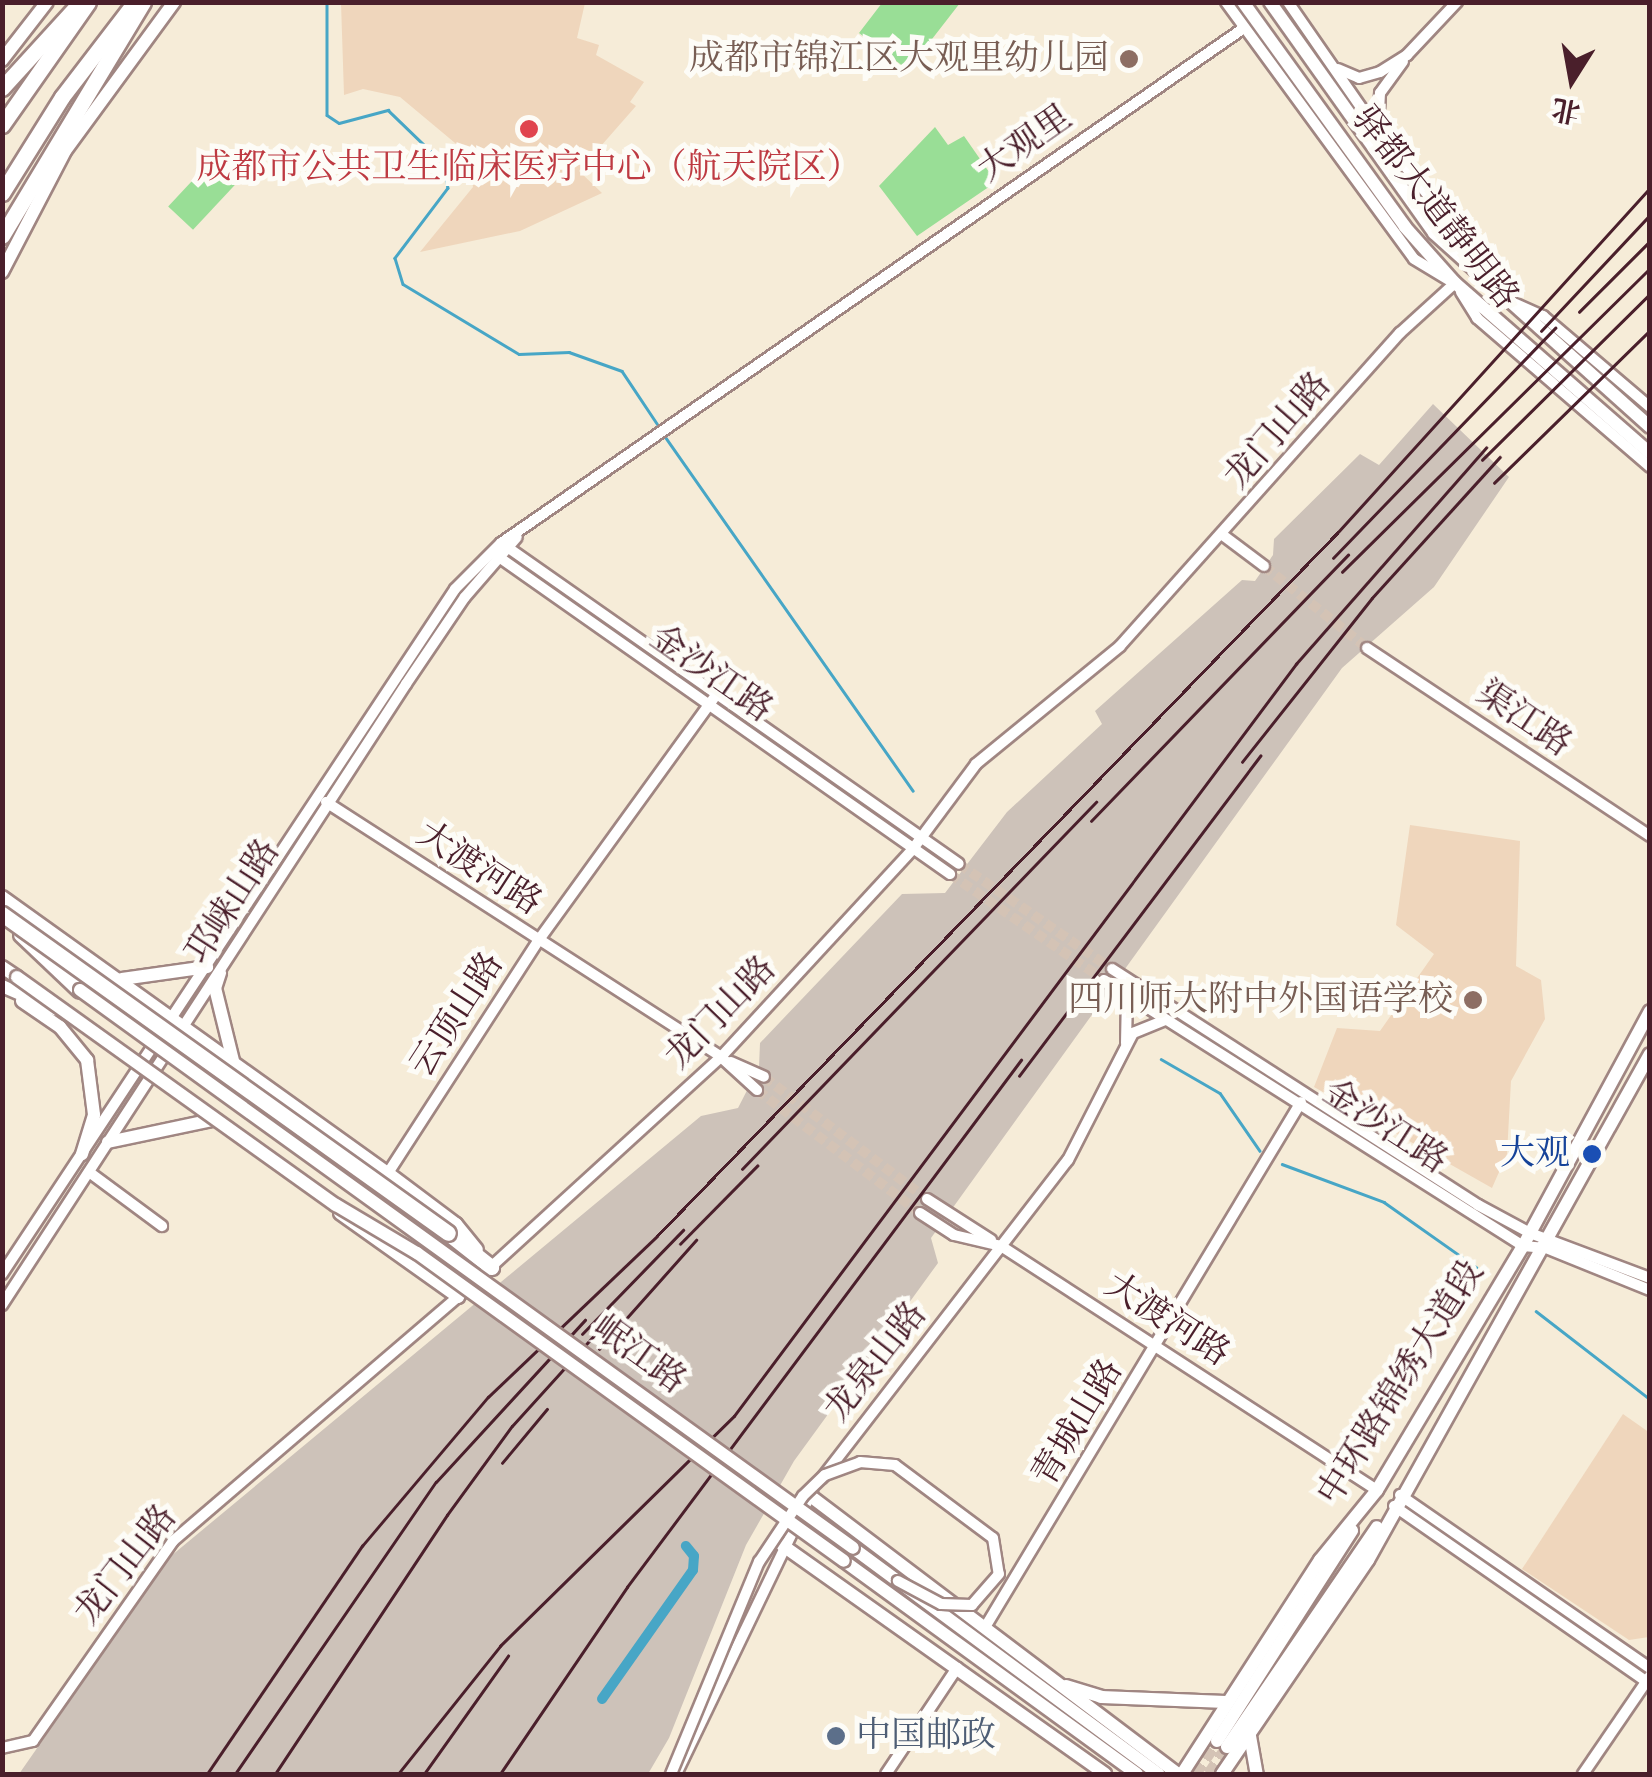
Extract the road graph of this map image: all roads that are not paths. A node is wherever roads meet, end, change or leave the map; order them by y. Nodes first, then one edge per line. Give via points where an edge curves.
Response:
1 (46, 2) edge
2 (85, 2) edge
3 (134, 2) edge
4 (143, 2) edge
5 (174, 2) edge
6 (1226, 2) edge
7 (1243, 2) edge
8 (1270, 2) edge
9 (1288, 2) edge
10 (1457, 2) edge
11 (1244, 28) junction
12 (1406, 55) junction
13 (2, 60) edge
14 (1329, 63) junction
15 (2, 88) edge
16 (2, 125) edge
17 (1378, 132) junction
18 (2, 193) edge
19 (4, 234) edge
20 (2, 272) edge
21 (1455, 284) junction
22 (1508, 300) junction
23 (840, 307) joint
24 (1650, 406) edge
25 (1650, 427) edge
26 (1650, 453) edge
27 (1650, 467) edge
28 (1224, 536) junction
29 (507, 546) junction
30 (492, 552) junction
31 (502, 560) junction
32 (1264, 566) tunnel mouth
33 (1368, 648) tunnel mouth
34 (716, 695) junction
35 (708, 706) junction
36 (318, 796) junction
37 (330, 804) junction
38 (1650, 836) edge
39 (921, 838) junction
40 (912, 850) junction
41 (959, 864) tunnel mouth
42 (950, 874) tunnel mouth
43 (2, 898) edge
44 (2, 915) edge
45 (538, 940) junction
46 (2, 966) edge
47 (1112, 969) tunnel mouth
48 (213, 970) junction
49 (116, 978) junction
50 (1104, 980) tunnel mouth
51 (5, 988) edge
52 (80, 990) joint
53 (1127, 996) junction
54 (1650, 1011) edge
55 (1165, 1020) junction
56 (177, 1024) junction
57 (1126, 1049) junction
58 (1650, 1054) edge
59 (721, 1057) junction
60 (240, 1071) junction
61 (145, 1073) junction
62 (764, 1077) tunnel mouth
63 (757, 1090) tunnel mouth
64 (1307, 1094) junction
65 (1300, 1105) junction
66 (212, 1120) junction
67 (108, 1142) junction
68 (82, 1154) junction
69 (88, 1172) junction
70 (388, 1172) junction
71 (927, 1199) tunnel mouth
72 (920, 1212) tunnel mouth
73 (162, 1226) dead end
74 (1526, 1240) junction
75 (1549, 1243) junction
76 (1000, 1246) junction
77 (491, 1267) junction
78 (2, 1274) edge
79 (1650, 1278) edge
80 (1650, 1290) edge
81 (458, 1297) junction
82 (2, 1305) edge
83 (1158, 1346) junction
84 (1376, 1490) junction
85 (809, 1495) junction
86 (1396, 1500) junction
87 (782, 1545) junction
88 (898, 1582) junction
89 (987, 1624) junction
90 (956, 1668) junction
91 (1650, 1668) edge
92 (1648, 1680) edge
93 (1056, 1682) junction
94 (1226, 1702) junction
95 (1250, 1736) junction
96 (2, 1748) edge
97 (1089, 1768) edge
98 (676, 1774) edge
99 (886, 1774) edge
100 (1105, 1774) edge
101 (1137, 1774) edge
102 (1158, 1774) edge
103 (1180, 1774) edge
104 (1222, 1774) edge
105 (1257, 1774) edge
106 (1583, 1774) edge

1 - 13 main road
2 - 15 highway via 29,52
2 - 16 highway
3 - 18 highway via 62,97
4 - 19 highway
5 - 20 main road via 65,151
6 - 11 street
7 - 21 main road, 驿都大道静明路 via 1405,227
8 - 22 main road, 驿都大道静明路 via 1434,234
9 - 14 street
10 - 12 street
11 - 21 street via 1414,259
11 - 23 street, 大观里
12 - 14 street via 1359,78
12 - 17 street via 1380,93
14 - 17 street
17 - 22 street via 1476,250
21 - 26 main road
21 - 27 street, 驿都大道静明路 via 1476,318
21 - 28 street, 龙门山路 via 1400,332
22 - 24 street, 驿都大道静明路 via 1543,316
22 - 25 main road
23 - 29 street, 邛崃山路
28 - 32 street
28 - 39 street, 龙门山路 via 1120,646 976,764
29 - 30 street, 邛崃山路
29 - 31 street, 邛崃山路
29 - 34 street, 金沙江路
30 - 31 street, 金沙江路
30 - 36 street, 邛崃山路 via 455,589
31 - 35 street, 金沙江路
31 - 37 street, 邛崃山路 via 464,597
33 - 38 street, 渠江路
34 - 35 street, 云顶山路
34 - 39 street, 金沙江路
35 - 40 street, 金沙江路
35 - 45 street, 云顶山路
36 - 37 street, 大渡河路
36 - 48 street, 邛崃山路
37 - 45 street, 大渡河路
37 - 48 street, 邛崃山路
39 - 40 street, 龙门山路
39 - 41 street, 金沙江路
40 - 42 street, 金沙江路
40 - 59 street, 龙门山路
43 - 49 main road
44 - 52 highway, bridge
44 - 77 highway, bridge
45 - 59 street, 大渡河路
45 - 70 street, 云顶山路
46 - 101 main road, 岷江路, bridge via 336,1205 417,1253
47 - 64 street, 金沙江路
48 - 49 main road via 132,982
48 - 56 street, 邛崃山路
48 - 60 main road via 227,1051
49 - 56 main road
50 - 53 street, 金沙江路
51 - 61 main road via 50,1006
51 - 68 main road via 60,1027 87,1060 94,1115
52 - 88 main road, 岷江路, bridge
53 - 55 street, 金沙江路
53 - 57 street
54 - 74 main road, 中环路锦绣大道段
55 - 57 street, 龙泉山路 via 1142,1026
55 - 65 street, 金沙江路
56 - 60 main road
56 - 61 street, 邛崃山路
57 - 76 street, 龙泉山路 via 1068,1160
58 - 75 main road, 中环路锦绣大道段
59 - 62 street
59 - 63 street, 大渡河路
59 - 77 street, 龙门山路
60 - 70 main road
61 - 66 main road
61 - 67 street, 邛崃山路
61 - 68 street, 邛崃山路
64 - 65 street, 青城山路
64 - 74 street, 金沙江路
65 - 74 street, 金沙江路
65 - 83 street, 青城山路
66 - 67 main road
66 - 81 main road
67 - 69 street, 邛崃山路
68 - 78 street, 邛崃山路
69 - 73 street
69 - 82 street, 邛崃山路
70 - 77 main road via 456,1224
71 - 76 street
72 - 76 street, 大渡河路 via 954,1235
74 - 75 street, 金沙江路
74 - 84 main road, 中环路锦绣大道段
75 - 79 street, 金沙江路
75 - 80 street, 金沙江路
75 - 86 main road, 中环路锦绣大道段
76 - 83 street, 大渡河路
76 - 85 street, 龙泉山路
77 - 81 street, 龙门山路
81 - 96 street, 龙门山路 via 173,1541 32,1740
83 - 84 street, 大渡河路
83 - 89 street, 青城山路
84 - 86 main road via 1222,1744
84 - 94 main road, 中环路锦绣大道段 via 1320,1560
85 - 87 street, 龙泉山路
85 - 89 main road
86 - 91 street
86 - 92 street
86 - 95 main road, 中环路锦绣大道段 via 1368,1560
87 - 90 main road
87 - 98 street, 龙泉山路
88 - 98 street, bridge via 942,1604 972,1605 999,1574 994,1538 895,1465 860,1462 825,1476 803,1496 759,1562
88 - 102 main road, 岷江路, bridge
89 - 93 main road
90 - 97 main road
90 - 99 street
92 - 106 street
93 - 94 main road via 1101,1697
93 - 103 main road
94 - 103 main road, 中环路锦绣大道段
95 - 104 main road, 中环路锦绣大道段
95 - 105 main road
97 - 100 main road

